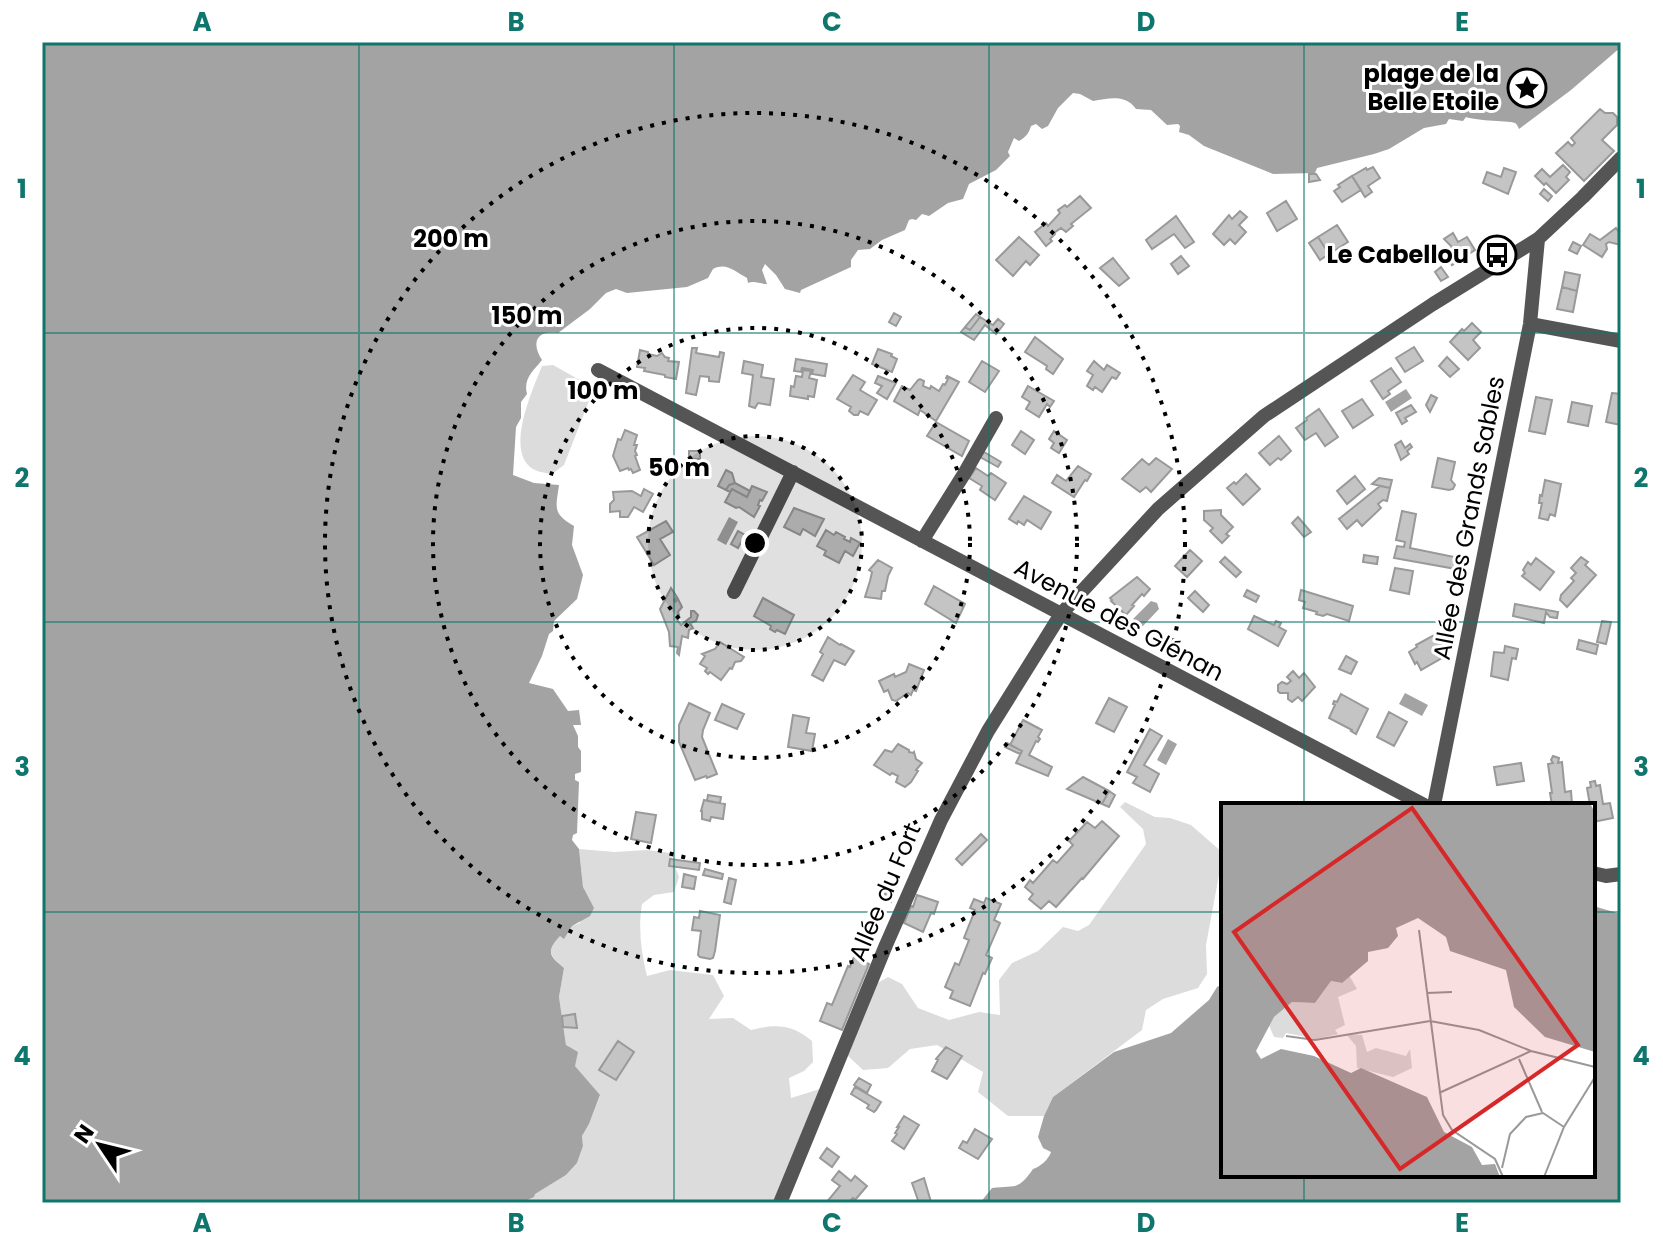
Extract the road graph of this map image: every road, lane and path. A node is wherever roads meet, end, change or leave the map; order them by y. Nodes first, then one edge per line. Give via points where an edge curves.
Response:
1 (1621, 158) edge
2 (1538, 239) junction
3 (1530, 324) junction
4 (1621, 341) edge
5 (598, 370) dead end
6 (996, 418) dead end
7 (793, 472) junction
8 (922, 541) junction
9 (734, 592) dead end
10 (1061, 614) junction
11 (1420, 803) edge
12 (1434, 803) edge
13 (1595, 873) edge
14 (1621, 874) edge
15 (780, 1203) edge

1 - 2 street, Allée du Fort
2 - 3 street, Allée des Grands Sables
2 - 10 street, Allée du Fort via 1264,416 1158,509
3 - 4 street
3 - 12 street, Allée des Grands Sables
5 - 7 street, Avenue des Glénan
6 - 8 street
7 - 8 street, Avenue des Glénan
7 - 9 street
8 - 10 street, Avenue des Glénan
10 - 11 street, Avenue des Glénan
10 - 15 street, Allée du Fort via 988,731 941,820
13 - 14 street

